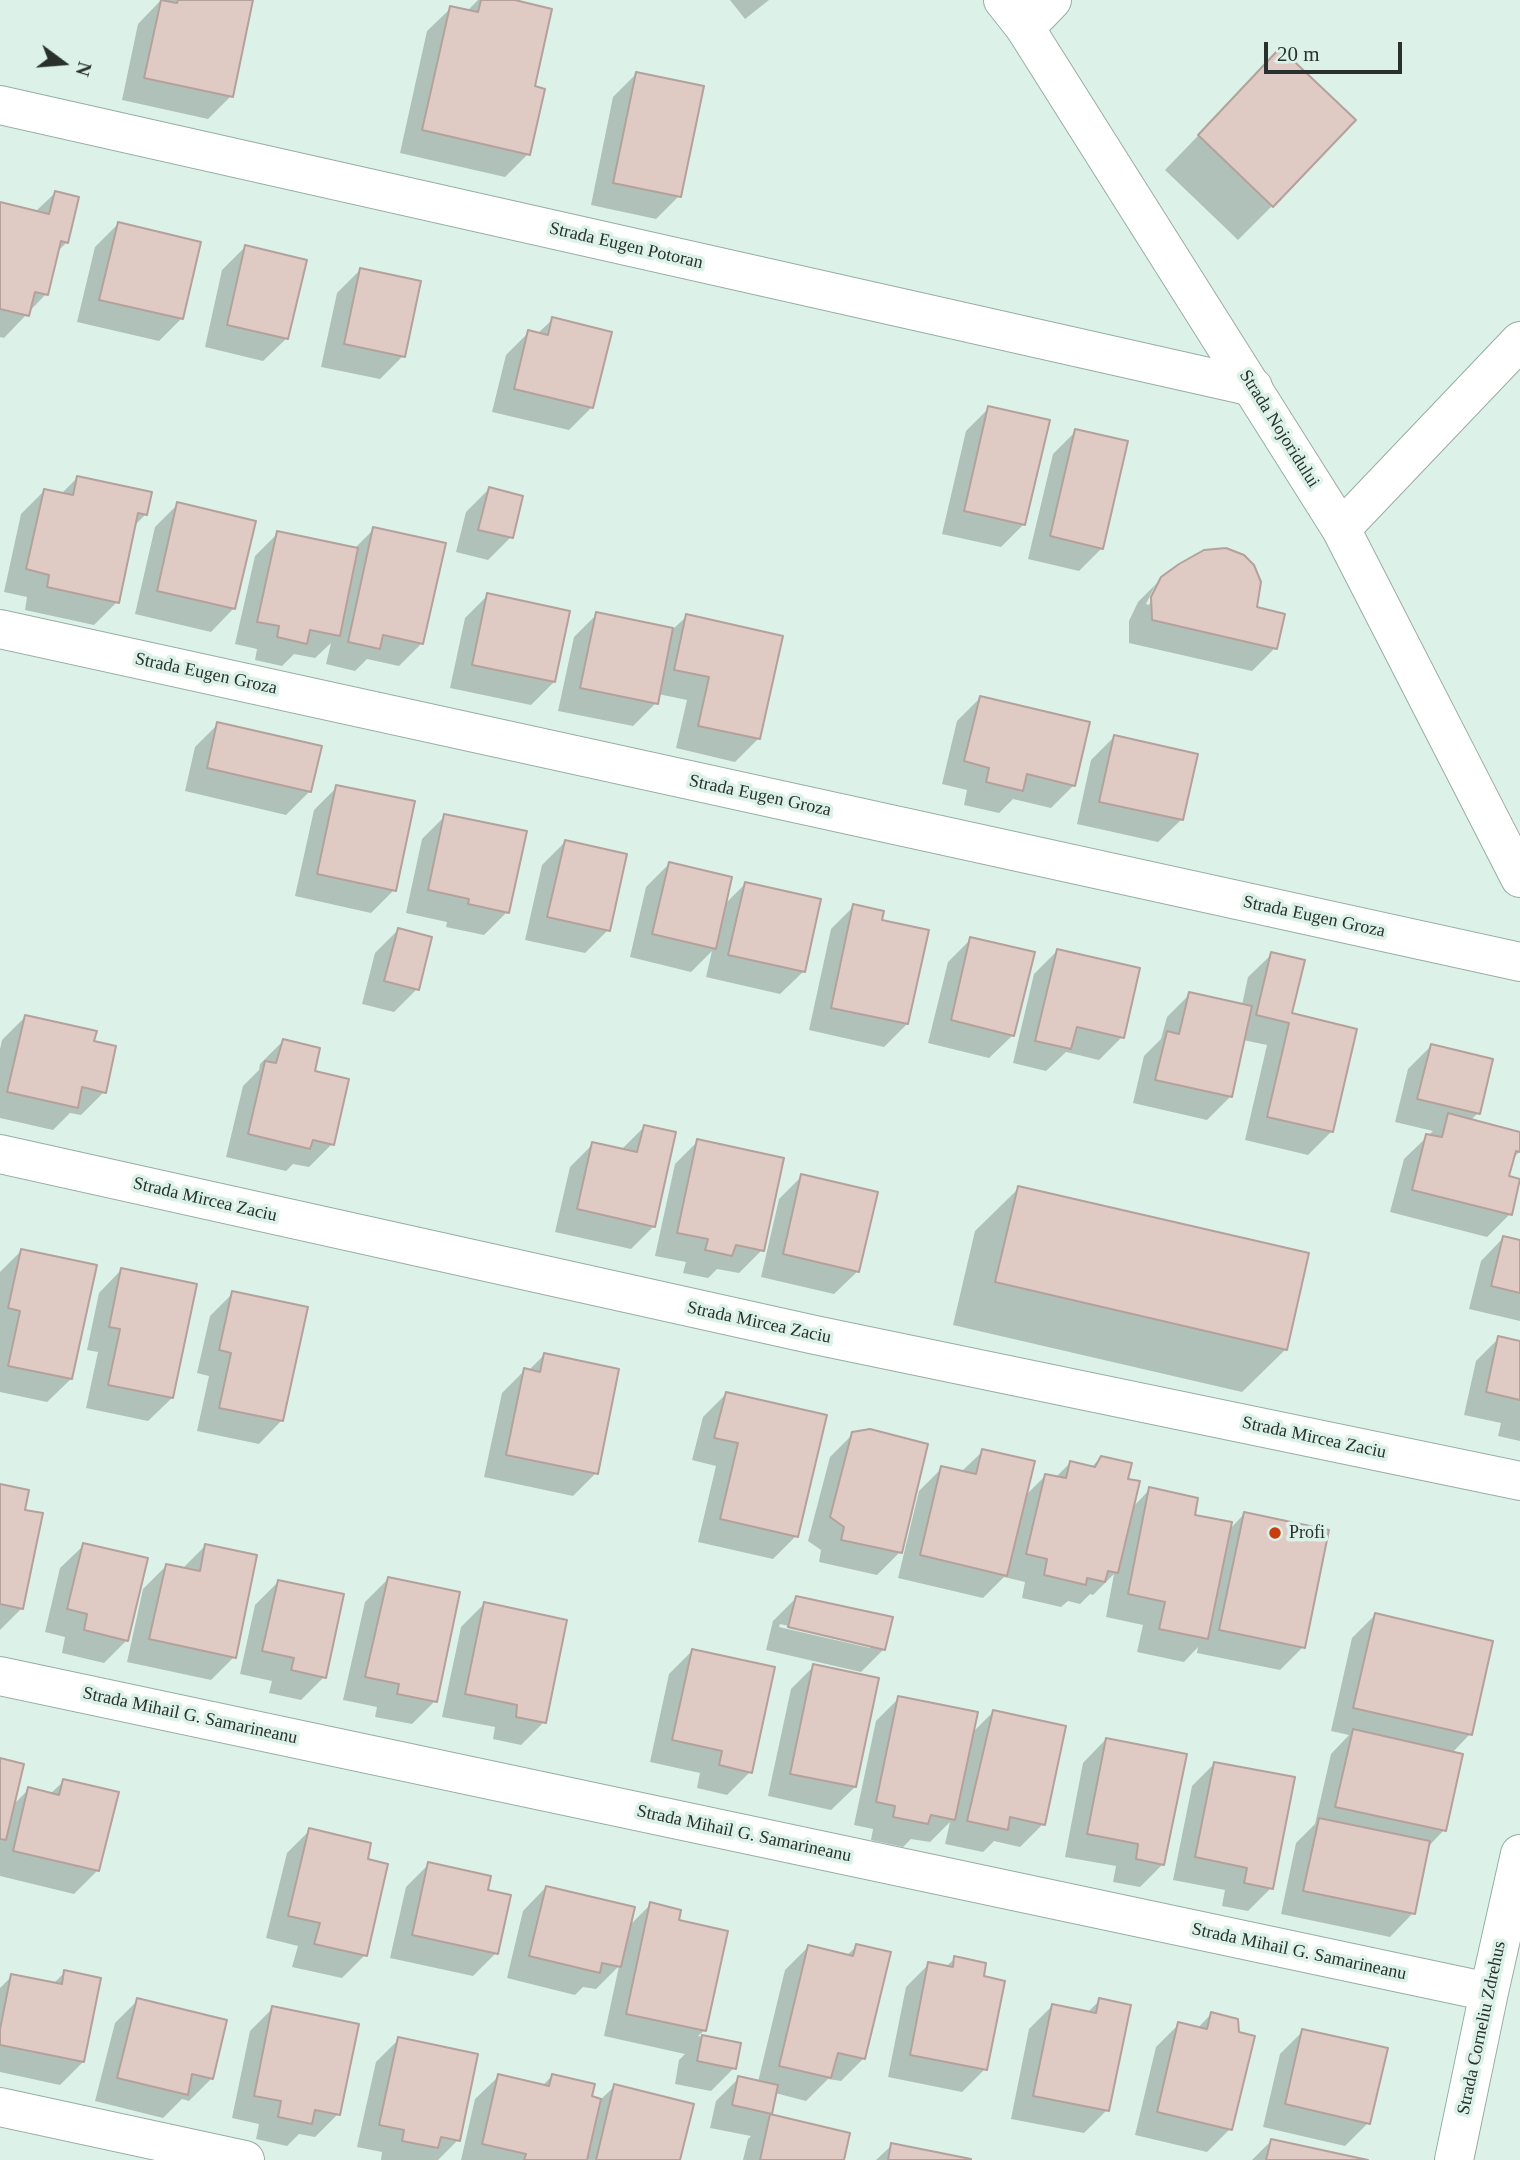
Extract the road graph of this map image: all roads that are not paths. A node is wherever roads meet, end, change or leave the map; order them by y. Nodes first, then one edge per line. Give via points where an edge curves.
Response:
1 (1052, 0) edge
2 (1014, 14) edge
3 (0, 105) edge
4 (1520, 341) edge
5 (1253, 387) junction
6 (1341, 529) junction
7 (0, 629) edge
8 (1520, 878) edge
9 (1520, 962) edge
10 (0, 1154) edge
11 (1520, 1481) edge
12 (0, 1676) edge
13 (1520, 1854) edge
14 (1489, 1992) junction
15 (0, 2107) edge
16 (245, 2160) edge
17 (1454, 2160) edge

1 - 2 street
2 - 5 street, Strada Nojoridului
3 - 5 street, Strada Eugen Potoran
4 - 6 street
5 - 6 street, Strada Nojoridului
6 - 8 street, Strada Nojoridului
7 - 9 street, Strada Eugen Groza
10 - 11 street, Strada Mircea Zaciu via 815,1335
12 - 14 street, Strada Mihail G. Samarineanu
13 - 14 street, Strada Corneliu Zdrehus
14 - 17 street, Strada Corneliu Zdrehus
15 - 16 street

